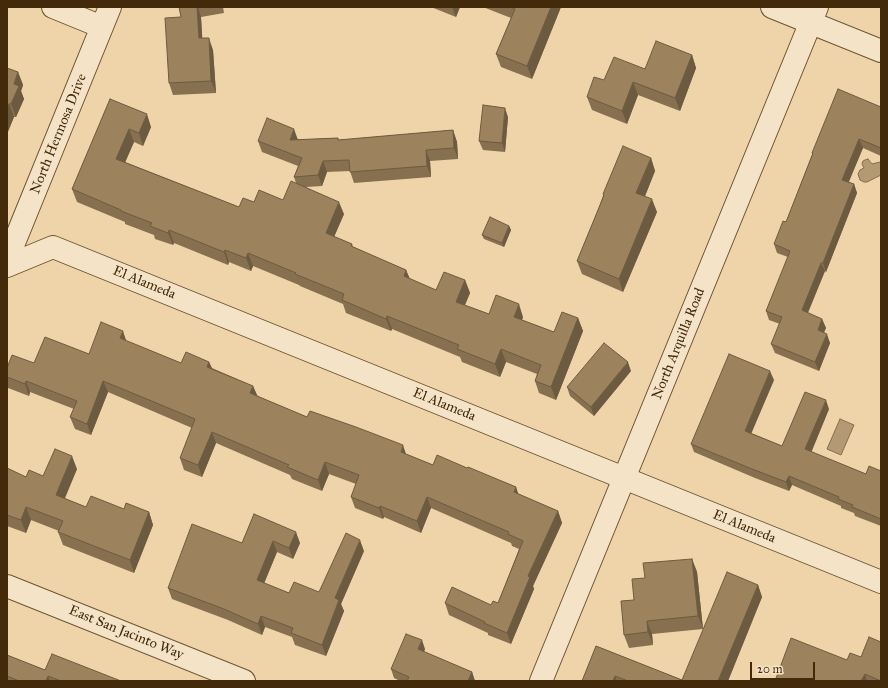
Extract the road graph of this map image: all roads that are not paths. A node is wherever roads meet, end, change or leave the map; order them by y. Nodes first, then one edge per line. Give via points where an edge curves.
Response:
1 (53, 7) edge
2 (772, 7) edge
3 (814, 15) edge
4 (106, 17) edge
5 (881, 51) edge
6 (7, 260) edge
7 (7, 266) edge
8 (624, 478) junction
9 (881, 582) edge
10 (7, 586) edge
11 (244, 681) edge
12 (541, 681) edge

1 - 4 street
2 - 3 street
3 - 5 street
3 - 8 street, North Arquilla Road
4 - 6 street, North Hermosa Drive
7 - 8 street, El Alameda via 53,247
8 - 9 street, El Alameda
8 - 12 street, North Arquilla Road
10 - 11 street, East San Jacinto Way

